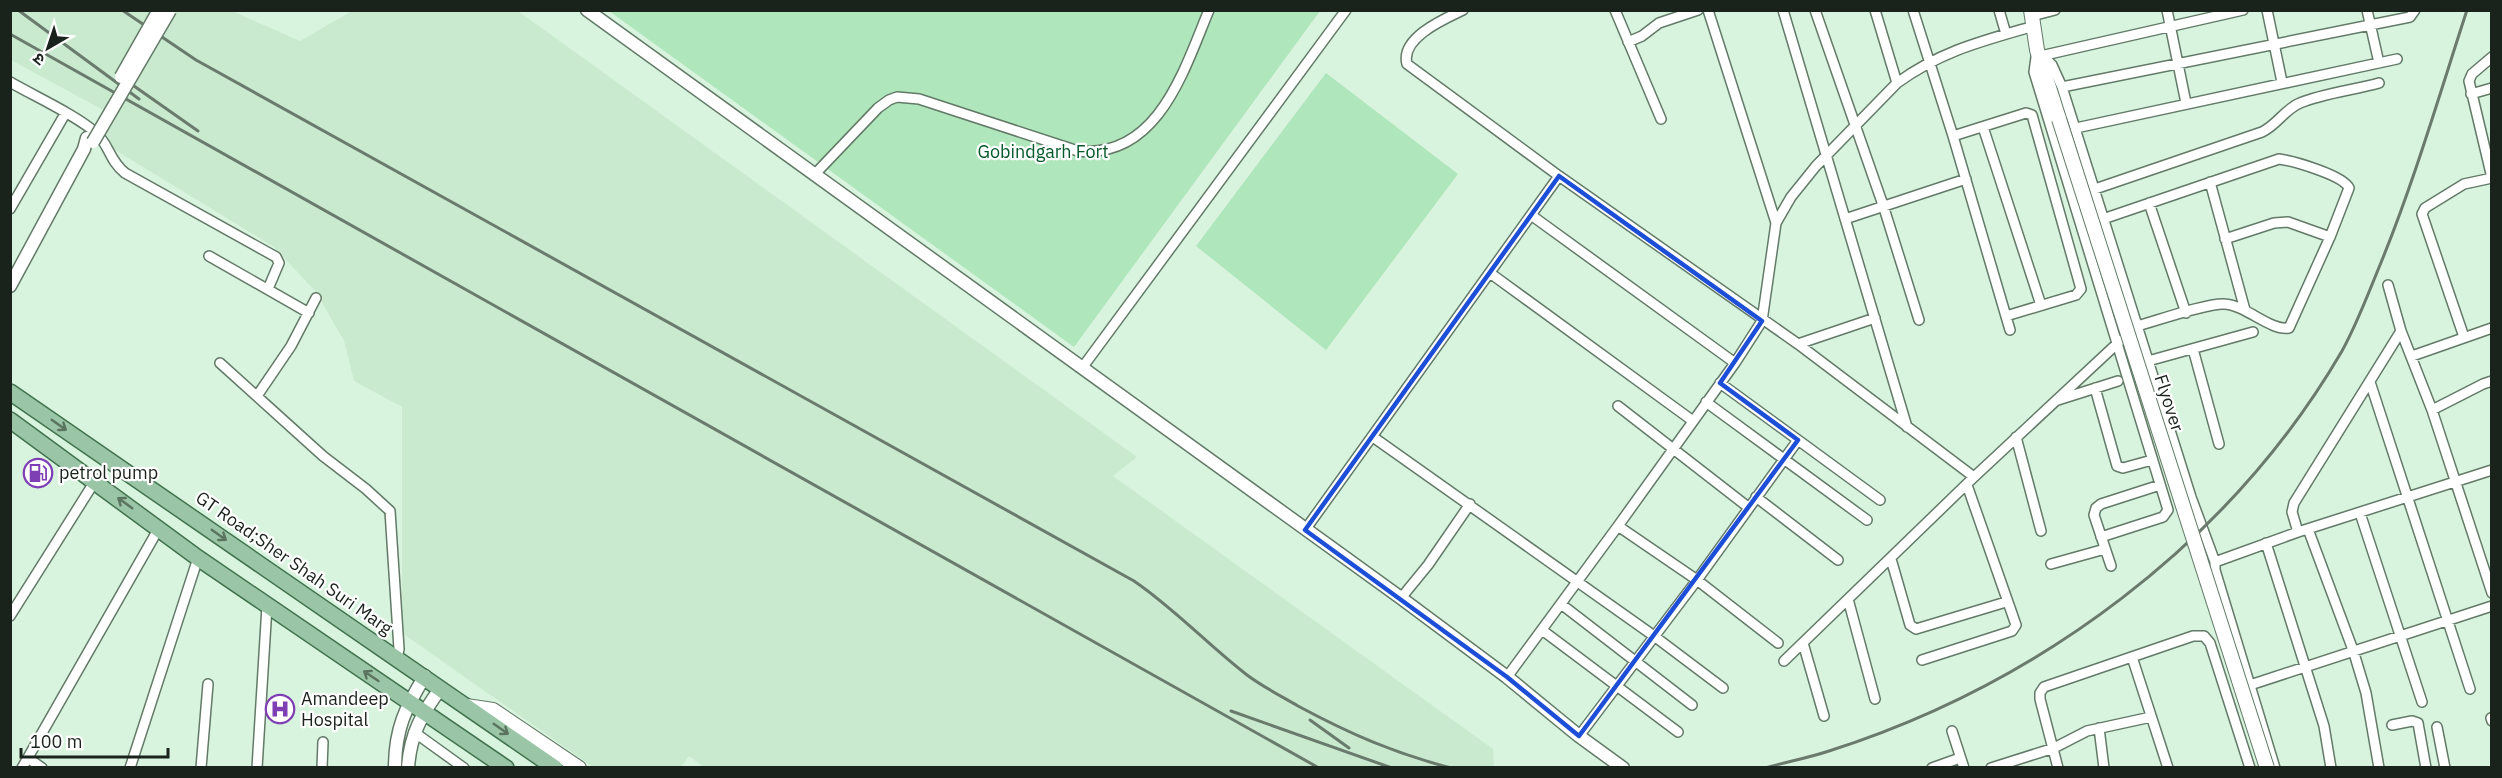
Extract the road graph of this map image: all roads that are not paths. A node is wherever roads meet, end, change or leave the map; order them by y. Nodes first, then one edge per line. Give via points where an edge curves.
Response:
1 (159, 10) edge
2 (170, 10) edge
3 (586, 10) edge
4 (1209, 10) edge
5 (1346, 10) edge
6 (1463, 10) edge
7 (1615, 10) edge
8 (1698, 10) edge
9 (1708, 10) edge
10 (1783, 10) edge
11 (1815, 10) edge
12 (1875, 10) edge
13 (1913, 10) edge
14 (1999, 10) edge
15 (2055, 10) edge
16 (2167, 10) edge
17 (2243, 10) edge
18 (2267, 10) edge
19 (2367, 10) edge
20 (2415, 10) edge
21 (2033, 17) edge
22 (2370, 25) junction
23 (2170, 26) junction
24 (2006, 34) junction
25 (1628, 42) junction
26 (2274, 45) junction
27 (2041, 53) junction
28 (2492, 57) edge
29 (2397, 59) dead end
30 (1929, 62) junction
31 (2379, 63) junction
32 (2179, 64) junction
33 (10, 82) edge
34 (2282, 82) junction
35 (1897, 83) junction
36 (2379, 83) dead end
37 (2062, 87) junction
38 (2492, 88) edge
39 (2471, 94) junction
40 (2186, 103) junction
41 (65, 114) junction
42 (1660, 119) dead end
43 (1983, 127) junction
44 (1855, 128) junction
45 (2076, 128) junction
46 (1953, 136) junction
47 (88, 143) junction
48 (1827, 155) junction
49 (815, 174) junction
50 (1559, 176) junction
51 (2492, 178) edge
52 (1966, 179) junction
53 (2210, 182) junction
54 (2095, 189) junction
55 (2149, 203) junction
56 (1883, 205) junction
57 (10, 209) edge
58 (1531, 215) junction
59 (1845, 219) junction
60 (2103, 219) junction
61 (1776, 223) junction
62 (2330, 237) junction
63 (2226, 239) junction
64 (209, 256) dead end
65 (14, 271) edge
66 (1490, 273) junction
67 (2388, 285) dead end
68 (10, 286) edge
69 (268, 290) junction
70 (316, 298) dead end
71 (2041, 305) junction
72 (2245, 309) junction
73 (309, 313) junction
74 (2186, 313) junction
75 (2006, 316) junction
76 (1875, 318) junction
77 (1919, 320) dead end
78 (1762, 321) junction
79 (2137, 326) junction
80 (2492, 328) edge
81 (2010, 330) dead end
82 (2401, 331) junction
83 (2253, 332) dead end
84 (2464, 337) junction
85 (2117, 343) junction
86 (1798, 345) junction
87 (2193, 349) junction
88 (2412, 356) junction
89 (2148, 361) junction
90 (220, 363) dead end
91 (1735, 363) junction
92 (1082, 368) junction
93 (2118, 381) dead end
94 (2492, 381) edge
95 (2370, 382) junction
96 (1720, 383) junction
97 (2095, 388) junction
98 (10, 392) edge
99 (257, 396) junction
100 (2055, 400) junction
101 (1706, 402) junction
102 (1618, 406) dead end
103 (2432, 410) junction
104 (10, 420) edge
105 (1693, 421) junction
106 (1907, 427) junction
107 (1373, 437) junction
108 (2016, 437) junction
109 (1798, 440) junction
110 (2220, 444) dead end
111 (1674, 448) junction
112 (1785, 459) junction
113 (2152, 460) junction
114 (2492, 470) edge
115 (1974, 477) junction
116 (95, 481) junction
117 (2454, 483) junction
118 (1967, 485) junction
119 (2160, 485) junction
120 (1756, 497) junction
121 (2408, 498) junction
122 (1880, 500) dead end
123 (1470, 504) junction
124 (1748, 507) junction
125 (2360, 513) junction
126 (1868, 520) dead end
127 (1618, 526) junction
128 (159, 528) junction
129 (2308, 529) junction
130 (1305, 530) junction
131 (2041, 531) dead end
132 (2298, 532) junction
133 (2101, 537) junction
134 (2266, 543) junction
135 (2105, 549) junction
136 (198, 558) junction
137 (1891, 559) junction
138 (1838, 560) dead end
139 (2215, 562) junction
140 (2051, 564) dead end
141 (2111, 566) dead end
142 (1697, 580) junction
143 (1578, 581) junction
144 (2492, 593) edge
145 (1401, 598) junction
146 (1848, 599) junction
147 (2006, 602) junction
148 (1561, 604) junction
149 (267, 606) junction
150 (2492, 606) edge
151 (10, 616) edge
152 (2447, 619) junction
153 (1542, 630) junction
154 (2400, 634) junction
155 (1654, 636) junction
156 (2236, 640) junction
157 (1778, 643) dead end
158 (1803, 643) junction
159 (2210, 643) junction
160 (2354, 650) junction
161 (2132, 657) junction
162 (397, 658) junction
163 (1922, 660) dead end
164 (1635, 661) junction
165 (1784, 661) dead end
166 (2305, 668) junction
167 (425, 676) junction
168 (1507, 676) junction
169 (208, 684) dead end
170 (2250, 685) junction
171 (1617, 686) junction
172 (441, 688) junction
173 (1724, 688) dead end
174 (2470, 689) dead end
175 (1875, 699) dead end
176 (409, 702) junction
177 (2422, 702) dead end
178 (466, 705) junction
179 (1692, 705) dead end
180 (423, 712) junction
181 (1824, 716) dead end
182 (2151, 717) junction
183 (2392, 725) dead end
184 (2437, 727) dead end
185 (2099, 728) junction
186 (1952, 731) dead end
187 (414, 732) junction
188 (1678, 732) dead end
189 (1579, 736) junction
190 (323, 742) dead end
191 (2054, 748) junction
192 (28, 758) junction
193 (1960, 758) junction
194 (22, 768) edge
195 (42, 768) edge
196 (130, 768) edge
197 (201, 768) edge
198 (257, 768) edge
199 (322, 768) edge
200 (395, 768) edge
201 (408, 768) edge
202 (464, 768) edge
203 (506, 768) edge
204 (555, 768) edge
205 (579, 768) edge
206 (1623, 768) edge
207 (1932, 768) edge
208 (1964, 768) edge
209 (1991, 768) edge
210 (2058, 768) edge
211 (2104, 768) edge
212 (2168, 768) edge
213 (2250, 768) edge
214 (2267, 768) edge
215 (2275, 768) edge
216 (2331, 768) edge
217 (2379, 768) edge
218 (2426, 768) edge
219 (2445, 768) edge

1 - 47 street, bridge
2 - 47 street, bridge
3 - 49 street
4 - 49 street via 1170,96 1153,123 1118,147 1078,151 919,99 897,97 878,108
5 - 92 street
6 - 50 street via 1425,30 1407,52 1407,64
7 - 25 street
8 - 25 street via 1659,23
9 - 61 street
10 - 48 street
11 - 44 street
12 - 35 street
13 - 30 street
14 - 24 street
15 - 21 street
16 - 23 street
17 - 23 street
18 - 26 street
19 - 22 street
20 - 22 street via 2410,17
21 - 24 street
21 - 27 main road, Flyover
22 - 26 street
22 - 31 street
23 - 27 street
23 - 32 street
24 - 30 street via 1955,49
25 - 42 street
26 - 32 street
26 - 34 street
27 - 37 street via 2052,65
27 - 85 street via 2034,72
27 - 214 main road, Flyover, bridge
28 - 39 street via 2469,78
29 - 31 street
30 - 35 street
30 - 46 street
31 - 34 street
32 - 37 street
32 - 40 street
33 - 41 street
34 - 40 street
35 - 44 street
36 - 54 street via 2300,103 2272,128
37 - 45 street
38 - 39 street
39 - 51 street
40 - 45 street
41 - 57 street
41 - 69 street via 95,132 111,159 125,173 276,257 279,263
43 - 46 street
43 - 71 street
43 - 71 street via 2026,112 2032,115 2081,289 2076,295
44 - 48 street
44 - 56 street
45 - 54 street
46 - 52 street
47 - 65 street
48 - 59 street
48 - 61 street via 1802,180
49 - 92 street
50 - 58 street
50 - 78 street
51 - 84 street via 2460,187 2425,208 2422,214
52 - 56 street
52 - 75 street
53 - 55 street
53 - 62 street via 2279,159 2342,180 2349,188
53 - 63 street
54 - 60 street
55 - 60 street
55 - 74 street
56 - 59 street
56 - 77 street
58 - 66 street
58 - 91 street
59 - 76 street
60 - 79 street
61 - 78 street
62 - 63 street via 2289,222
62 - 72 street via 2292,325 2280,327
63 - 72 street
64 - 69 street
65 - 68 street
66 - 105 street
66 - 107 street
67 - 82 street
69 - 73 street
70 - 73 street
71 - 75 street
72 - 74 street via 2224,304
73 - 99 street
74 - 79 street
75 - 81 street
76 - 86 street
76 - 106 street
78 - 86 street
78 - 91 street
79 - 85 street
79 - 89 street
80 - 84 street
82 - 88 street
82 - 95 street
83 - 87 street
84 - 88 street
85 - 100 street
85 - 113 street
86 - 106 street
87 - 89 street
87 - 110 street
88 - 103 street
89 - 139 street
90 - 99 street
91 - 96 street
92 - 130 street
93 - 97 street
94 - 103 street
95 - 121 street
95 - 132 street via 2294,503 2292,512
96 - 101 street
96 - 109 street
97 - 100 street
97 - 113 street via 2117,466
98 -> 162 main road, GT Road;Sher Shah Suri Marg
99 - 162 street via 390,511
100 - 108 street
101 - 105 street
101 - 112 street
102 - 111 street
103 - 117 street
104 - 116 main road
105 - 111 street
106 - 115 street
107 - 123 street
107 - 130 street
108 - 115 street
108 - 131 street
109 - 112 street
109 - 122 street
111 - 124 street
111 - 127 street
112 - 120 street
112 - 126 street
113 - 119 street
114 - 117 street
115 - 118 street
128 -> 116 main road
116 - 151 street
117 - 121 street
117 - 144 street
118 - 137 street
118 - 147 street
119 - 133 street via 2098,506 2094,515
119 - 133 street via 2166,515
120 - 124 street
120 - 138 street
121 - 125 street
121 - 152 street
123 - 143 street
123 - 145 street
124 - 142 street
125 - 129 street
125 - 154 street
127 - 142 street
127 - 143 street
128 - 136 main road
128 - 192 street
129 - 132 street
129 - 160 street
130 - 145 street
132 - 134 street
133 - 135 street
134 - 139 street
134 - 166 street
135 - 140 street
135 - 141 street
136 - 149 main road
136 - 196 street
137 - 146 street
137 - 147 street via 1910,624 1916,629
139 - 156 street
142 - 155 street
142 - 157 street
143 - 148 street
143 - 155 street
145 - 168 street
146 - 158 street
146 - 175 street
147 - 163 street via 2015,621 2013,630
148 - 153 street
148 - 164 street
176 -> 149 main road
149 - 198 street
150 - 152 street
152 - 154 street
152 - 174 street
153 - 168 street
153 - 171 street
154 - 160 street
154 - 177 street
155 - 164 street
155 - 173 street
156 - 159 street
156 - 170 street
158 - 165 street
158 - 181 street
159 - 161 street via 2204,636 2193,636
159 - 213 street
160 - 166 street
160 - 217 street
161 - 182 street
161 - 191 street via 2041,689 2040,699
162 - 167 main road, GT Road;Sher Shah Suri Marg
164 - 171 street
164 - 179 street
166 - 170 street
166 - 216 street via 2324,726
167 - 172 main road, GT Road;Sher Shah Suri Marg
167 - 176 street
168 - 189 street
169 - 197 street
170 - 215 street
171 - 188 street
171 - 189 street
172 - 178 main road, GT Road;Sher Shah Suri Marg
172 - 180 street
176 - 180 main road
176 - 200 street via 400,723
178 -> 204 main road, GT Road;Sher Shah Suri Marg
178 - 205 main road via 493,710
180 - 187 street
180 - 203 main road
182 - 185 street
182 - 212 street
183 - 218 street via 2418,723
184 - 219 street
185 - 191 street
185 - 211 street
186 - 193 street
187 - 201 street
187 - 202 street
189 - 206 street
190 - 199 street
191 - 209 street
191 - 210 street
192 - 194 street
192 - 195 street
193 - 207 street
193 - 208 street

